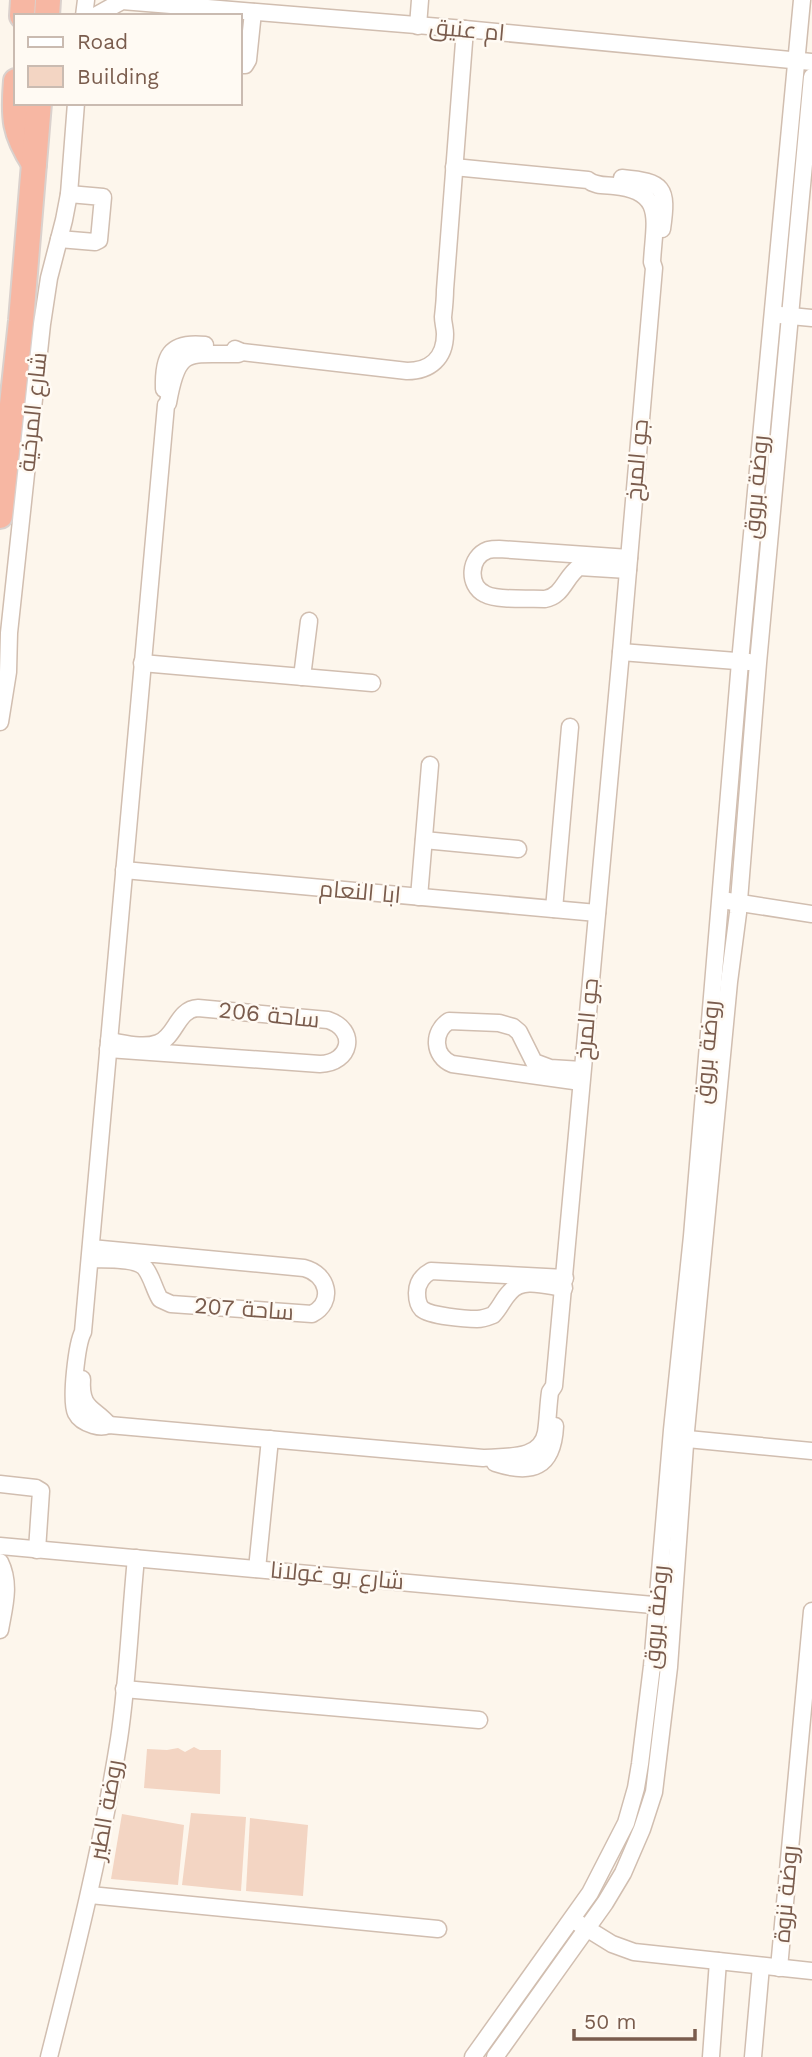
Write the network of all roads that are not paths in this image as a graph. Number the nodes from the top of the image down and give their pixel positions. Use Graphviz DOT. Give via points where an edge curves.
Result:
graph roads {
  1 [pos="420,0"];
  2 [pos="802,0"];
  3 [pos="121,1"];
  4 [pos="291,8"];
  5 [pos="253,12"];
  6 [pos="226,13"];
  7 [pos="98,14"];
  8 [pos="418,26"];
  9 [pos="465,29"];
  10 [pos="804,61"];
  11 [pos="242,65"];
  12 [pos="812,77"];
  13 [pos="14,105"];
  14 [pos="39,105"];
  15 [pos="76,105"];
  16 [pos="34,164"];
  17 [pos="454,167"];
  18 [pos="69,194"];
  19 [pos="60,239"];
  20 [pos="773,314"];
  21 [pos="790,316"];
  22 [pos="812,318"];
  23 [pos="0,516"];
  24 [pos="553,552"];
  25 [pos="629,564"];
  26 [pos="568,577"];
  27 [pos="309,621"];
  28 [pos="621,652"];
  29 [pos="740,662"];
  30 [pos="142,663"];
  31 [pos="758,663"];
  32 [pos="302,677"];
  33 [pos="372,683"];
  34 [pos="0,722"];
  35 [pos="570,727"];
  36 [pos="430,765"];
  37 [pos="424,840"];
  38 [pos="518,849"];
  39 [pos="124,870"];
  40 [pos="419,897"];
  41 [pos="719,906"];
  42 [pos="738,907"];
  43 [pos="554,909"];
  44 [pos="597,913"];
  45 [pos="805,913"];
  46 [pos="175,1026"];
  47 [pos="108,1045"];
  48 [pos="526,1048"];
  49 [pos="192,1056"];
  50 [pos="505,1072"];
  51 [pos="582,1076"];
  52 [pos="90,1253"];
  53 [pos="170,1255"];
  54 [pos="489,1273"];
  55 [pos="151,1281"];
  56 [pos="564,1283"];
  57 [pos="504,1300"];
  58 [pos="678,1438"];
  59 [pos="270,1440"];
  60 [pos="812,1451"];
  61 [pos="0,1484"];
  62 [pos="0,1546"];
  63 [pos="37,1550"];
  64 [pos="136,1558"];
  65 [pos="0,1562"];
  66 [pos="257,1569"];
  67 [pos="656,1606"];
  68 [pos="673,1607"];
  69 [pos="812,1611"];
  70 [pos="0,1630"];
  71 [pos="124,1689"];
  72 [pos="479,1720"];
  73 [pos="90,1895"];
  74 [pos="579,1924"];
  75 [pos="438,1929"];
  76 [pos="718,1961"];
  77 [pos="761,1966"];
  78 [pos="779,1968"];
  79 [pos="812,1970"];
  80 [pos="49,2057"];
  81 [pos="473,2057"];
  82 [pos="495,2057"];
  83 [pos="711,2057"];
  84 [pos="753,2057"];
  1 -- 8 [label="street"];
  2 -- 10 [label="street, روضة بروق"];
  3 -- 6 [label="street, ام عنيق"];
  3 -- 7 [label="street, ام عنيق"];
  4 -- 5 [label="street, ام عنيق"];
  4 -- 8 [label="street, ام عنيق"];
  5 -- 6 [label="street, ام عنيق"];
  5 -- 11 [label="street" via="248,60"];
  8 -- 9 [label="street, ام عنيق"];
  9 -- 10 [label="street, ام عنيق"];
  9 -- 17 [label="street"];
  10 -- 20 [label="street, روضة بروق"];
  12 -- 21 [label="street, روضة بروق"];
  13 -- 16 [label="highway" via="20,143"];
  14 -- 16 [label="highway, شارع المرخية"];
  15 -- 18 [label="street, شارع المرخية"];
  16 -- 23 [label="highway, شارع المرخية"];
  17 -- 25 [label="street, جو المرخ" via="588,180 630,187 648,197 654,214 654,268"];
  17 -- 30 [label="street, جو المرخ" via="444,341 438,360 426,369 242,352 195,354 185,358 175,373 166,405"];
  18 -- 19 [label="street, شارع المرخية"];
  18 -- 19 [label="street" via="103,197 99,240"];
  19 -- 34 [label="street, شارع المرخية" via="42,324"];
  20 -- 21 [label="street"];
  20 -- 29 [label="street, روضة بروق"];
  21 -- 22 [label="street"];
  21 -- 31 [label="street, روضة بروق"];
  24 -- 25 [label="street"];
  24 -- 26 [label="street"];
  24 -- 26 [label="street" via="488,550 473,566 472,577 485,594 545,599 559,593"];
  25 -- 26 [label="street" via="579,567"];
  25 -- 28 [label="street, جو المرخ"];
  27 -- 32 [label="street"];
  28 -- 29 [label="street"];
  28 -- 44 [label="street, جو المرخ"];
  29 -- 31 [label="street"];
  29 -- 41 [label="street, روضة بروق"];
  30 -- 32 [label="street"];
  30 -- 39 [label="street, جو المرخ"];
  31 -- 42 [label="street, روضة بروق"];
  32 -- 33 [label="street"];
  35 -- 43 [label="street"];
  36 -- 37 [label="street"];
  37 -- 38 [label="street"];
  37 -- 40 [label="street"];
  39 -- 40 [label="street, ابا النعام"];
  39 -- 47 [label="street, جو المرخ"];
  40 -- 43 [label="street, ابا النعام"];
  41 -- 42 [label="street"];
  41 -- 58 [label="street, روضة بروق"];
  42 -- 45 [label="street" via="783,915"];
  42 -- 58 [label="street, روضة بروق"];
  43 -- 44 [label="street, ابا النعام"];
  44 -- 51 [label="street, جو المرخ"];
  46 -- 47 [label="street, ساحة 206" via="155,1045"];
  46 -- 49 [label="street" via="180,1043"];
  46 -- 49 [label="street, ساحة 206" via="192,1008 328,1020 342,1028 348,1044 340,1058 328,1064"];
  47 -- 49 [label="street, ساحة 206"];
  47 -- 52 [label="street, جو المرخ"];
  48 -- 50 [label="street"];
  48 -- 50 [label="street" via="519,1031 506,1024 456,1020 439,1031 437,1051 445,1061"];
  48 -- 51 [label="street" via="541,1066"];
  50 -- 51 [label="street"];
  51 -- 56 [label="street, جو المرخ"];
  52 -- 53 [label="street, ساحة 207"];
  52 -- 55 [label="street, ساحة 207" via="137,1262"];
  52 -- 59 [label="street, جو المرخ" via="82,1383 91,1410 109,1425"];
  53 -- 55 [label="street" via="157,1266"];
  53 -- 55 [label="street, ساحة 207" via="313,1270 324,1282 324,1303 312,1314 171,1304 160,1299"];
  54 -- 56 [label="street"];
  54 -- 57 [label="street"];
  54 -- 57 [label="street" via="431,1271 418,1284 419,1304 430,1314 476,1319 493,1315"];
  56 -- 57 [label="street" via="524,1284"];
  56 -- 59 [label="street, جو المرخ" via="554,1386 539,1448 524,1455 483,1458"];
  58 -- 60 [label="street"];
  58 -- 67 [label="street, روضة بروق"];
  58 -- 68 [label="street, روضة بروق"];
  59 -- 66 [label="street"];
  61 -- 63 [label="street" via="41,1491"];
  62 -- 63 [label="street, شارع بو غولانا"];
  63 -- 64 [label="street, شارع بو غولانا"];
  64 -- 66 [label="street, شارع بو غولانا"];
  64 -- 71 [label="street, روضة الطير"];
  65 -- 70 [label="street" via="7,1588"];
  66 -- 67 [label="street, شارع بو غولانا"];
  67 -- 68 [label="street, شارع بو غولانا"];
  67 -- 74 [label="street, روضة بروق" via="636,1788 626,1823"];
  68 -- 74 [label="street, روضة بروق" via="654,1792 623,1872"];
  69 -- 78 [label="street, روضة نزوة"];
  71 -- 72 [label="street"];
  71 -- 73 [label="street, روضة الطير" via="116,1760"];
  73 -- 75 [label="street"];
  73 -- 80 [label="street, روضة الطير"];
  74 -- 76 [label="street, روضة نزوة" via="634,1952"];
  74 -- 81 [label="street, روضة بروق"];
  74 -- 82 [label="street, روضة بروق"];
  76 -- 77 [label="street, روضة نزوة"];
  76 -- 83 [label="street"];
  77 -- 78 [label="street, روضة نزوة"];
  77 -- 84 [label="street"];
  78 -- 79 [label="street, روضة نزوة"];
}
